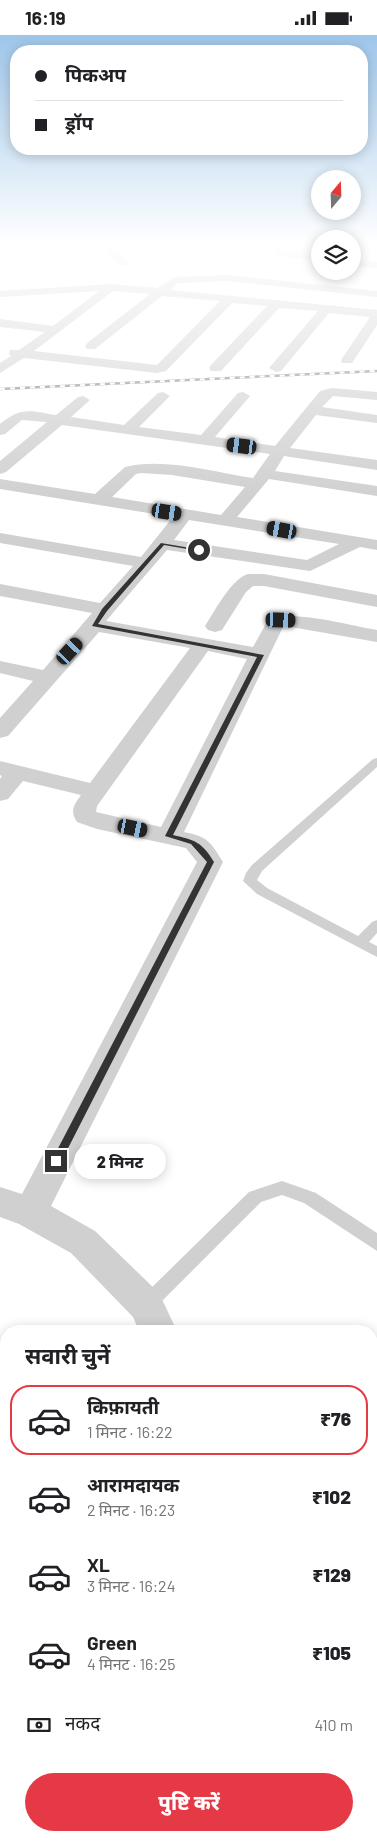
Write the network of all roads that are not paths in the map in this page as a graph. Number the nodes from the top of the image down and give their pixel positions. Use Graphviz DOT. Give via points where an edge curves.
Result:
graph roads {
  1 [pos="54,330"];
  2 [pos="111,330"];
  3 [pos="198,330"];
  4 [pos="251,330"];
  5 [pos="308,330"];
  6 [pos="367,330"];
  7 [pos="361,339"];
  8 [pos="377,339"];
  9 [pos="91,346"];
  10 [pos="0,351"];
  11 [pos="23,354"];
  12 [pos="347,360"];
  13 [pos="216,368"];
  14 [pos="276,368"];
  15 [pos="0,369"];
  16 [pos="163,396"];
  17 [pos="243,396"];
  18 [pos="377,396"];
  19 [pos="83,400"];
  20 [pos="311,410"];
  21 [pos="377,419"];
  22 [pos="60,420"];
  23 [pos="127,429"];
  24 [pos="0,431"];
  25 [pos="204,441"];
  26 [pos="280,450"];
  27 [pos="3,463"];
  28 [pos="377,465"];
  29 [pos="261,479"];
  30 [pos="0,484"];
  31 [pos="377,491"];
  32 [pos="99,500"];
  33 [pos="184,514"];
  34 [pos="226,521"];
  35 [pos="0,538"];
  36 [pos="357,542"];
  37 [pos="163,544"];
  38 [pos="377,545"];
  39 [pos="144,563"];
  40 [pos="0,590"];
  41 [pos="377,601"];
  42 [pos="99,617"];
  43 [pos="209,635"];
  44 [pos="377,636"];
  45 [pos="261,655"];
  46 [pos="0,667"];
  47 [pos="46,677"];
  48 [pos="0,731"];
  49 [pos="377,761"];
  50 [pos="9,771"];
  51 [pos="97,793"];
  52 [pos="0,794"];
  53 [pos="169,836"];
  54 [pos="377,925"];
  55 [pos="359,943"];
  56 [pos="377,952"];
  57 [pos="15,1207"];
  58 [pos="377,1243"];
  59 [pos="152,1318"];
  1 -- 11 [label="street"];
  2 -- 9 [label="street"];
  3 -- 11 [label="street" via="157,369"];
  4 -- 13 [label="street"];
  5 -- 14 [label="street"];
  6 -- 7 [label="street"];
  7 -- 8 [label="street"];
  7 -- 12 [label="street"];
  10 -- 11 [label="street"];
  11 -- 15 [label="street"];
  16 -- 23 [label="street"];
  17 -- 25 [label="street"];
  18 -- 20 [label="street" via="328,392"];
  19 -- 22 [label="street"];
  20 -- 21 [label="street"];
  20 -- 26 [label="street"];
  22 -- 23 [label="street"];
  22 -- 24 [label="street" via="19,416"];
  22 -- 27 [label="street"];
  23 -- 25 [label="street"];
  25 -- 26 [label="street"];
  26 -- 28 [label="street"];
  26 -- 29 [label="street"];
  29 -- 31 [label="street"];
  29 -- 32 [label="street" via="136,468"];
  29 -- 34 [label="street"];
  30 -- 32 [label="street"];
  32 -- 33 [label="street"];
  33 -- 34 [label="street"];
  33 -- 37 [label="street"];
  34 -- 36 [label="street"];
  35 -- 39 [label="street"];
  36 -- 37 [label="street" via="318,564 302,566"];
  36 -- 38 [label="street"];
  37 -- 39 [label="street"];
  39 -- 42 [label="street"];
  40 -- 42 [label="street"];
  41 -- 43 [label="street" via="264,580 248,580"];
  42 -- 43 [label="street"];
  42 -- 47 [label="street"];
  43 -- 45 [label="street"];
  43 -- 51 [label="street"];
  44 -- 45 [label="street" via="281,620 273,626"];
  45 -- 53 [label="street"];
  46 -- 47 [label="street"];
  47 -- 48 [label="street"];
  49 -- 55 [label="lane" via="257,868 250,881 262,891"];
  50 -- 51 [label="street"];
  50 -- 52 [label="street"];
  51 -- 53 [label="street" via="85,806 86,817"];
  53 -- 57 [label="street" via="194,842 210,862"];
  54 -- 55 [label="lane"];
  55 -- 56 [label="lane"];
  57 -- 59 [label="street" via="83,1242"];
  58 -- 59 [label="lane" via="310,1198 282,1188 255,1197"];
}
